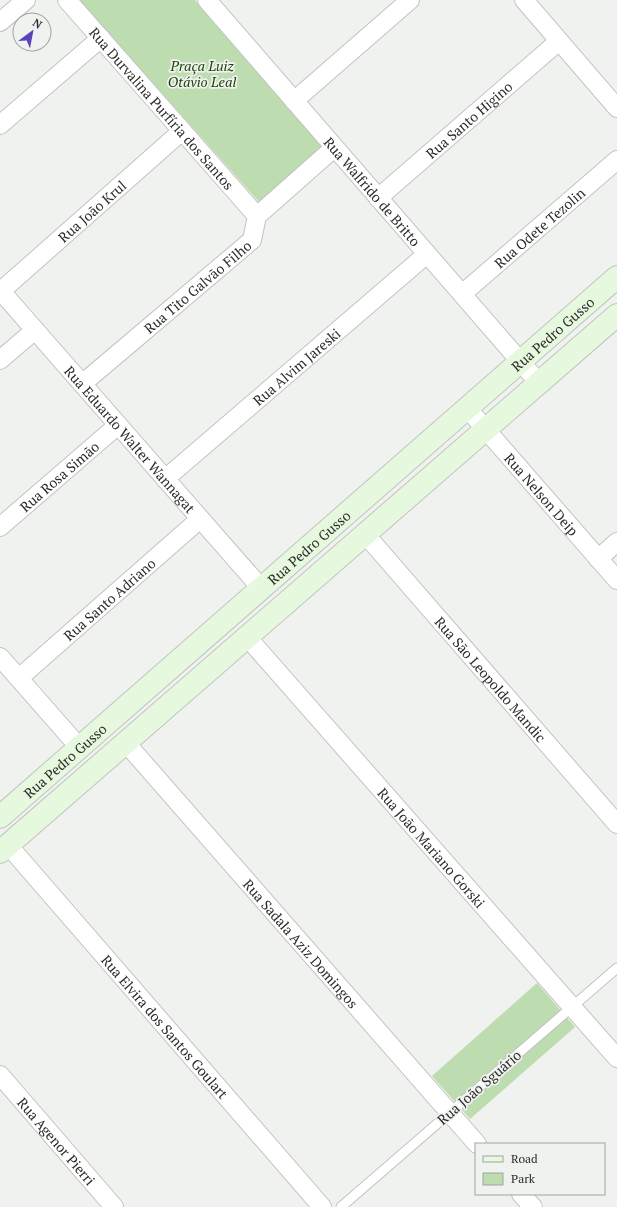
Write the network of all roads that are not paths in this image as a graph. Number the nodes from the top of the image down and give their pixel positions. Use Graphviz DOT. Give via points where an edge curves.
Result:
graph roads {
  1 [pos="26,0"];
  2 [pos="67,0"];
  3 [pos="410,0"];
  4 [pos="524,0"];
  5 [pos="213,2"];
  6 [pos="0,22"];
  7 [pos="101,38"];
  8 [pos="559,41"];
  9 [pos="614,97"];
  10 [pos="294,101"];
  11 [pos="0,125"];
  12 [pos="182,131"];
  13 [pos="334,148"];
  14 [pos="617,160"];
  15 [pos="378,198"];
  16 [pos="257,216"];
  17 [pos="427,254"];
  18 [pos="617,277"];
  19 [pos="0,290"];
  20 [pos="462,294"];
  21 [pos="617,315"];
  22 [pos="35,330"];
  23 [pos="0,360"];
  24 [pos="520,362"];
  25 [pos="538,383"];
  26 [pos="82,384"];
  27 [pos="467,408"];
  28 [pos="118,425"];
  29 [pos="486,429"];
  30 [pos="165,478"];
  31 [pos="200,519"];
  32 [pos="0,527"];
  33 [pos="365,534"];
  34 [pos="617,542"];
  35 [pos="598,559"];
  36 [pos="617,580"];
  37 [pos="261,588"];
  38 [pos="247,638"];
  39 [pos="0,657"];
  40 [pos="19,678"];
  41 [pos="126,743"];
  42 [pos="79,747"];
  43 [pos="0,817"];
  44 [pos="617,824"];
  45 [pos="4,849"];
  46 [pos="617,968"];
  47 [pos="572,1006"];
  48 [pos="617,1058"];
  49 [pos="1,1078"];
  50 [pos="450,1112"];
  51 [pos="476,1143"];
  52 [pos="522,1195"];
  53 [pos="106,1204"];
  54 [pos="322,1207"];
  55 [pos="341,1207"];
  56 [pos="533,1207"];
  1 -- 6 [label="street"];
  2 -- 7 [label="street, Rua Durvalina Purfíria dos Santos"];
  3 -- 10 [label="street"];
  4 -- 8 [label="street"];
  5 -- 10 [label="street, Rua Walfrido de Britto"];
  7 -- 11 [label="street"];
  7 -- 12 [label="street, Rua Durvalina Purfíria dos Santos"];
  8 -- 9 [label="street"];
  8 -- 15 [label="street, Rua Santo Higino"];
  10 -- 13 [label="street, Rua Walfrido de Britto"];
  12 -- 16 [label="street, Rua Durvalina Purfíria dos Santos"];
  12 -- 19 [label="street, Rua João Krul"];
  13 -- 15 [label="street, Rua Walfrido de Britto"];
  13 -- 16 [label="street"];
  14 -- 20 [label="street, Rua Odete Tezolin"];
  15 -- 17 [label="street, Rua Walfrido de Britto"];
  16 -- 26 [label="street, Rua Tito Galvão Filho" via="252,240"];
  17 -- 20 [label="street, Rua Walfrido de Britto"];
  17 -- 30 [label="street, Rua Alvim Jareski"];
  18 -- 24 [label="main road, Rua Pedro Gusso"];
  19 -- 22 [label="street, Rua Eduardo Walter Wannagat"];
  20 -- 24 [label="street, Rua Walfrido de Britto"];
  21 -- 25 [label="main road, Rua Pedro Gusso"];
  22 -- 23 [label="street"];
  22 -- 26 [label="street, Rua Eduardo Walter Wannagat"];
  24 -- 25 [label="street, Rua Walfrido de Britto"];
  24 -- 27 [label="main road, Rua Pedro Gusso"];
  25 -- 29 [label="main road, Rua Pedro Gusso"];
  26 -- 28 [label="street, Rua Eduardo Walter Wannagat"];
  27 -- 29 [label="street, Rua Nelson Deip"];
  27 -- 37 [label="main road, Rua Pedro Gusso"];
  28 -- 30 [label="street, Rua Eduardo Walter Wannagat"];
  28 -- 32 [label="street, Rua Rosa Simão"];
  29 -- 33 [label="main road, Rua Pedro Gusso"];
  29 -- 35 [label="street, Rua Nelson Deip"];
  30 -- 31 [label="street, Rua Eduardo Walter Wannagat"];
  31 -- 37 [label="street, Rua Eduardo Walter Wannagat"];
  31 -- 40 [label="street, Rua Santo Adriano"];
  33 -- 38 [label="main road, Rua Pedro Gusso"];
  33 -- 44 [label="street, Rua São Leopoldo Mandic"];
  34 -- 35 [label="street"];
  35 -- 36 [label="street, Rua Nelson Deip"];
  37 -- 42 [label="main road, Rua Pedro Gusso"];
  38 -- 41 [label="main road, Rua Pedro Gusso"];
  38 -- 47 [label="street, Rua João Mariano Gorski"];
  39 -- 40 [label="street"];
  40 -- 42 [label="street"];
  41 -- 45 [label="main road, Rua Pedro Gusso"];
  41 -- 50 [label="street, Rua Sadala Aziz Domingos"];
  42 -- 43 [label="main road, Rua Pedro Gusso"];
  45 -- 54 [label="street, Rua Elvira dos Santos Goulart"];
  46 -- 47 [label="lane, Rua João Sguário"];
  47 -- 48 [label="street, Rua João Mariano Gorski"];
  47 -- 50 [label="lane, Rua João Sguário"];
  49 -- 53 [label="street, Rua Agenor Pierri"];
  50 -- 51 [label="street, Rua Sadala Aziz Domingos"];
  50 -- 55 [label="lane, Rua João Sguário"];
  52 -- 56 [label="street"];
}
